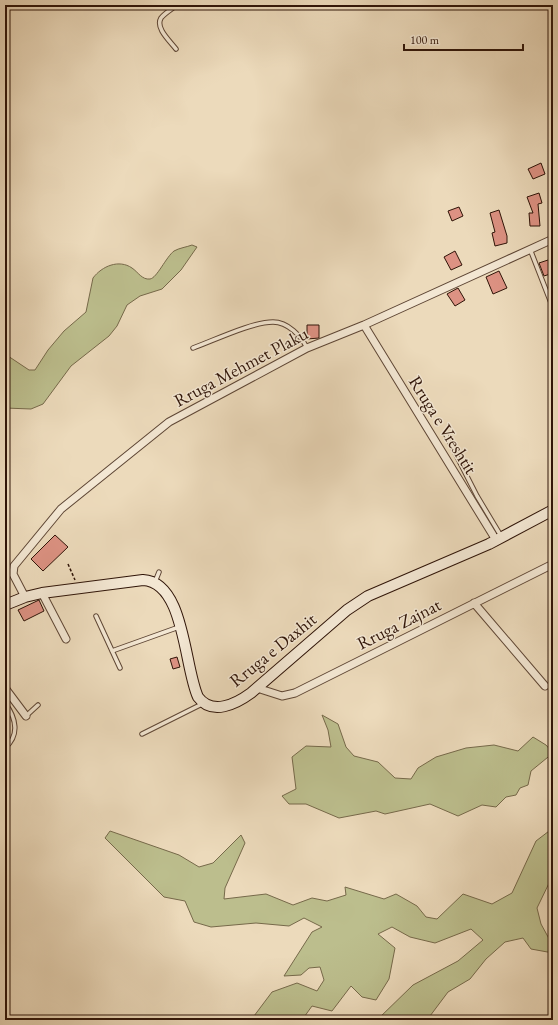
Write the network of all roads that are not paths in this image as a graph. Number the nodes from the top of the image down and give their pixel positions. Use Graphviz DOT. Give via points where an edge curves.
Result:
graph roads {
  1 [pos="177,5"];
  2 [pos="176,49"];
  3 [pos="553,239"];
  4 [pos="529,248"];
  5 [pos="553,308"];
  6 [pos="364,325"];
  7 [pos="193,348"];
  8 [pos="306,348"];
  9 [pos="446,435"];
  10 [pos="553,510"];
  11 [pos="499,539"];
  12 [pos="553,564"];
  13 [pos="42,593"];
  14 [pos="25,597"];
  15 [pos="474,603"];
  16 [pos="5,605"];
  17 [pos="96,616"];
  18 [pos="180,627"];
  19 [pos="66,639"];
  20 [pos="112,651"];
  21 [pos="120,668"];
  22 [pos="545,686"];
  23 [pos="5,688"];
  24 [pos="257,688"];
  25 [pos="5,703"];
  26 [pos="203,703"];
  27 [pos="38,705"];
  28 [pos="26,716"];
  29 [pos="142,734"];
  30 [pos="5,748"];
  1 -- 2 [label="lane" via="162,18 160,25 162,32"];
  3 -- 4 [label="street, Rruga Mehmet Plaku"];
  4 -- 5 [label="lane"];
  4 -- 6 [label="street, Rruga Mehmet Plaku"];
  6 -- 8 [label="street, Rruga Mehmet Plaku"];
  6 -- 11 [label="street, Rruga e Vreshtit"];
  7 -- 8 [label="lane" via="260,324 275,322 301,337"];
  8 -- 14 [label="street, Rruga Mehmet Plaku" via="159,428 61,509 14,566 13,574"];
  9 -- 11 [label="lane"];
  10 -- 11 [label="street, Rruga e Daxhit"];
  11 -- 24 [label="street, Rruga e Daxhit" via="363,599"];
  12 -- 15 [label="street, Rruga Zajnat"];
  13 -- 14 [label="street"];
  13 -- 18 [label="street" via="157,577 169,597"];
  13 -- 19 [label="street"];
  14 -- 16 [label="street"];
  15 -- 22 [label="street"];
  15 -- 24 [label="street, Rruga Zajnat" via="295,693 282,696"];
  17 -- 20 [label="lane"];
  18 -- 20 [label="lane"];
  18 -- 26 [label="street" via="196,694"];
  20 -- 21 [label="lane"];
  23 -- 28 [label="street"];
  24 -- 26 [label="street, Rruga e Daxhit" via="223,707 212,707"];
  25 -- 30 [label="lane" via="13,714 15,727 14,737"];
  26 -- 29 [label="lane"];
  27 -- 28 [label="lane"];
}
